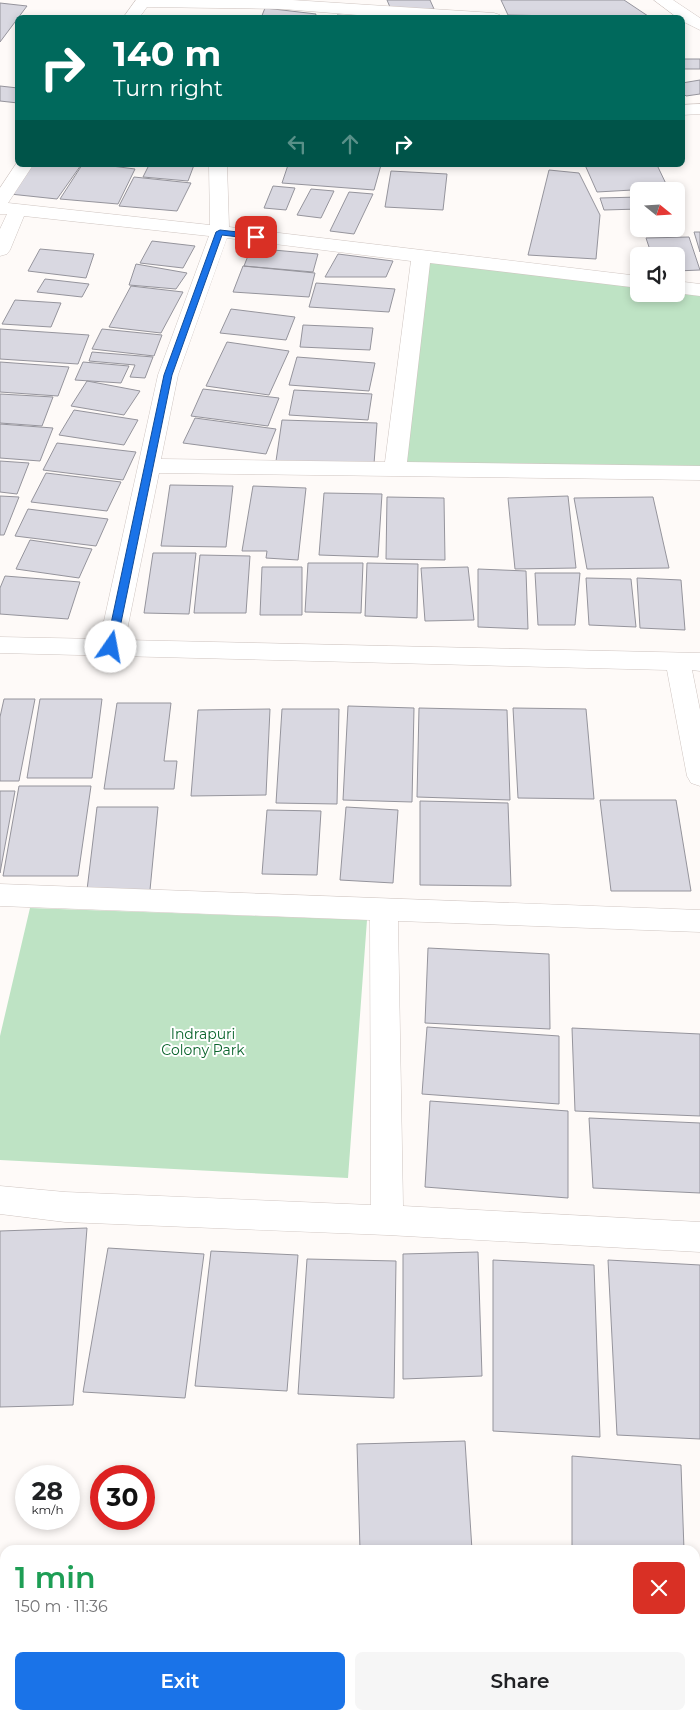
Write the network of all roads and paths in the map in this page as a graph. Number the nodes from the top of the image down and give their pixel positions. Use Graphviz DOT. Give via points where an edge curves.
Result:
graph roads {
  1 [pos="662,0"];
  2 [pos="281,2"];
  3 [pos="133,15"];
  4 [pos="436,15"];
  5 [pos="684,15"];
  6 [pos="685,16"];
  7 [pos="685,26"];
  8 [pos="700,26"];
  9 [pos="700,109"];
  10 [pos="685,110"];
  11 [pos="23,167"];
  12 [pos="218,167"];
  13 [pos="6,207"];
  14 [pos="220,232"];
  15 [pos="0,250"];
  16 [pos="421,256"];
  17 [pos="630,281"];
  18 [pos="685,288"];
  19 [pos="700,290"];
  20 [pos="148,466"];
  21 [pos="395,469"];
  22 [pos="700,473"];
  23 [pos="0,645"];
  24 [pos="111,647"];
  25 [pos="689,662"];
  26 [pos="700,776"];
  27 [pos="0,895"];
  28 [pos="384,908"];
  29 [pos="700,921"];
  30 [pos="0,1200"];
  31 [pos="387,1220"];
  32 [pos="700,1236"];
  1 -- 5 [label="street"];
  2 -- 3 [label="street" via="143,2"];
  2 -- 4 [label="street"];
  6 -- 8 [label="street"];
  7 -- 8 [label="street"];
  9 -- 10 [label="street"];
  11 -- 13 [label="street"];
  12 -- 14 [label="street"];
  13 -- 14 [label="street"];
  13 -- 15 [label="street"];
  14 -- 16 [label="street"];
  14 -- 20 [label="street" via="168,375"];
  16 -- 17 [label="street"];
  16 -- 21 [label="street"];
  18 -- 19 [label="street"];
  20 -- 21 [label="street"];
  20 -- 24 [label="street"];
  21 -- 22 [label="street"];
  23 -- 24 [label="street"];
  24 -- 25 [label="street"];
  25 -- 26 [label="street"];
  27 -- 28 [label="street"];
  28 -- 29 [label="street"];
  28 -- 31 [label="street"];
  30 -- 31 [label="street" via="65,1207"];
  31 -- 32 [label="street"];
}
